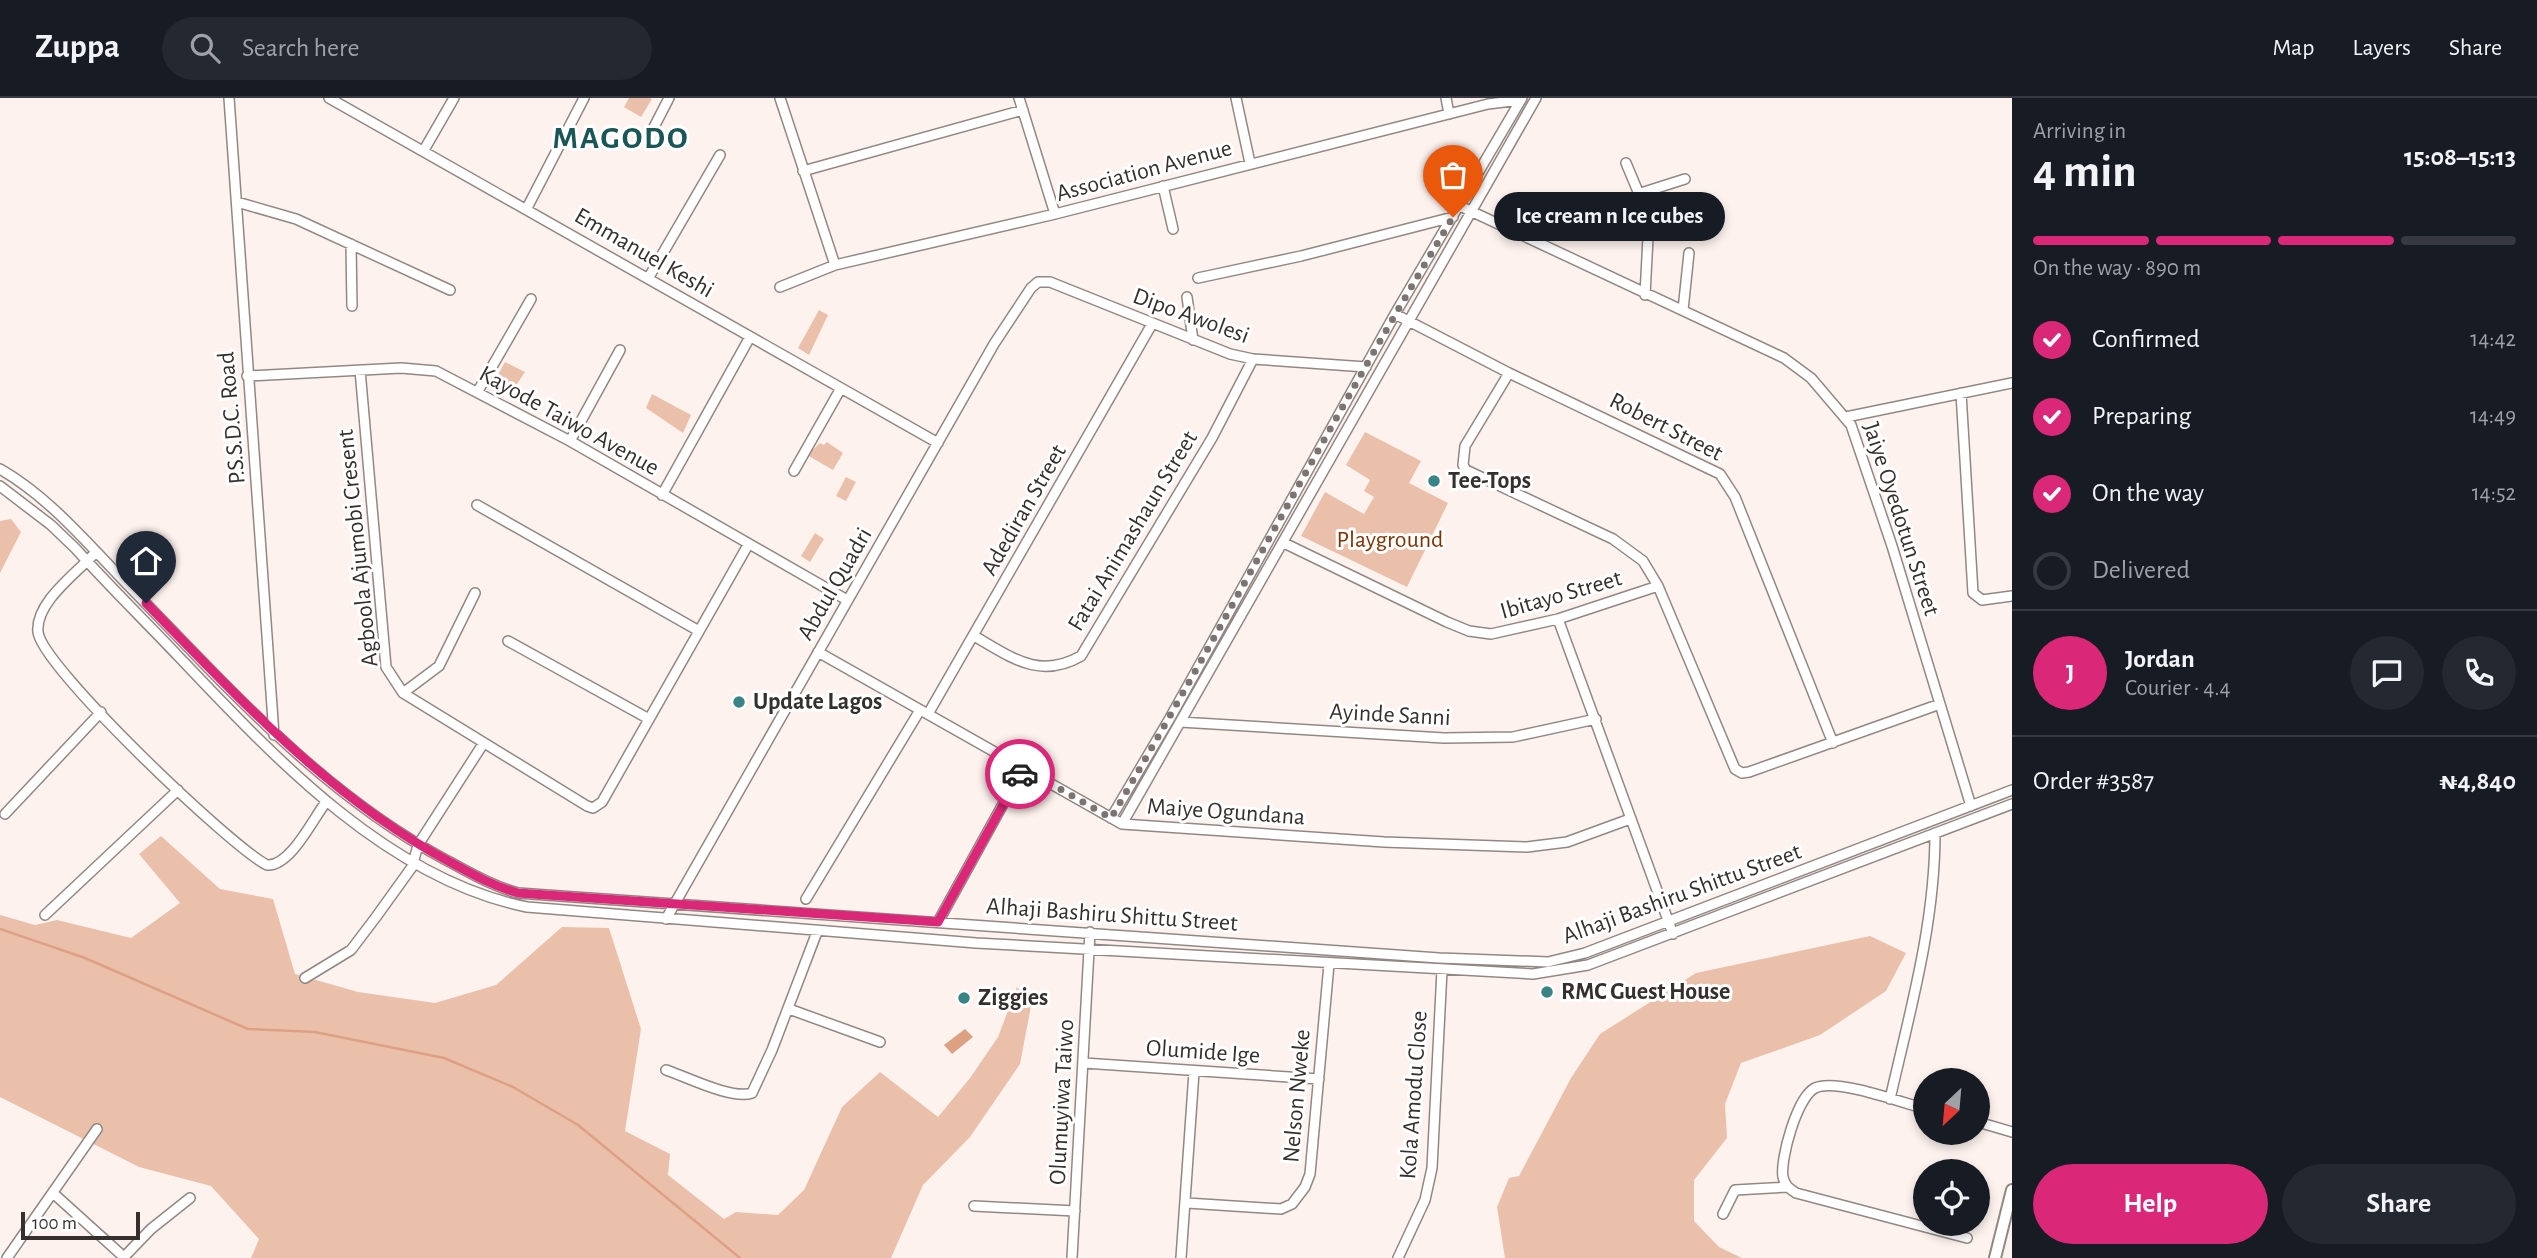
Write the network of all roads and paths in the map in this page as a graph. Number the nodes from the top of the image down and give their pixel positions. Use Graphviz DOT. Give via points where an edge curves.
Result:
graph roads {
  1 [pos="229,98"];
  2 [pos="329,98"];
  3 [pos="454,98"];
  4 [pos="584,98"];
  5 [pos="669,98"];
  6 [pos="780,98"];
  7 [pos="1019,98"];
  8 [pos="1236,98"];
  9 [pos="1446,98"];
  10 [pos="1536,98"];
  11 [pos="1521,99"];
  12 [pos="1488,101"];
  13 [pos="1023,110"];
  14 [pos="1449,114"];
  15 [pos="654,127"];
  16 [pos="424,150"];
  17 [pos="720,155"];
  18 [pos="1250,163"];
  19 [pos="1626,163"];
  20 [pos="803,171"];
  21 [pos="1685,179"];
  22 [pos="1164,186"];
  23 [pos="1641,193"];
  24 [pos="237,202"];
  25 [pos="1460,206"];
  26 [pos="527,208"];
  27 [pos="1469,213"];
  28 [pos="1055,214"];
  29 [pos="1453,217"];
  30 [pos="1173,229"];
  31 [pos="351,244"];
  32 [pos="1689,253"];
  33 [pos="835,265"];
  34 [pos="649,277"];
  35 [pos="1198,278"];
  36 [pos="1050,282"];
  37 [pos="780,287"];
  38 [pos="450,290"];
  39 [pos="1645,295"];
  40 [pos="1187,297"];
  41 [pos="531,299"];
  42 [pos="352,306"];
  43 [pos="1683,310"];
  44 [pos="1395,314"];
  45 [pos="1409,321"];
  46 [pos="1152,324"];
  47 [pos="750,337"];
  48 [pos="1193,340"];
  49 [pos="620,350"];
  50 [pos="1253,359"];
  51 [pos="1366,367"];
  52 [pos="360,370"];
  53 [pos="1509,373"];
  54 [pos="247,376"];
  55 [pos="2012,383"];
  56 [pos="841,388"];
  57 [pos="478,391"];
  58 [pos="1961,393"];
  59 [pos="1846,417"];
  60 [pos="570,441"];
  61 [pos="938,443"];
  62 [pos="0,469"];
  63 [pos="794,471"];
  64 [pos="0,486"];
  65 [pos="662,495"];
  66 [pos="477,505"];
  67 [pos="1284,543"];
  68 [pos="748,545"];
  69 [pos="96,552"];
  70 [pos="87,561"];
  71 [pos="1658,586"];
  72 [pos="475,593"];
  73 [pos="2012,596"];
  74 [pos="847,600"];
  75 [pos="1558,619"];
  76 [pos="699,631"];
  77 [pos="974,636"];
  78 [pos="508,641"];
  79 [pos="818,652"];
  80 [pos="403,693"];
  81 [pos="1940,704"];
  82 [pos="101,712"];
  83 [pos="924,712"];
  84 [pos="649,719"];
  85 [pos="1595,719"];
  86 [pos="1180,722"];
  87 [pos="274,735"];
  88 [pos="1833,743"];
  89 [pos="483,744"];
  90 [pos="266,748"];
  91 [pos="1023,768"];
  92 [pos="178,790"];
  93 [pos="2012,790"];
  94 [pos="326,802"];
  95 [pos="2012,804"];
  96 [pos="1971,806"];
  97 [pos="5,814"];
  98 [pos="1111,818"];
  99 [pos="1630,819"];
  100 [pos="1122,824"];
  101 [pos="1935,833"];
  102 [pos="418,845"];
  103 [pos="413,863"];
  104 [pos="806,899"];
  105 [pos="673,904"];
  106 [pos="45,915"];
  107 [pos="666,919"];
  108 [pos="1669,921"];
  109 [pos="938,922"];
  110 [pos="817,932"];
  111 [pos="1090,932"];
  112 [pos="1674,934"];
  113 [pos="1090,948"];
  114 [pos="1329,964"];
  115 [pos="1442,970"];
  116 [pos="305,978"];
  117 [pos="789,1009"];
  118 [pos="880,1042"];
  119 [pos="1084,1063"];
  120 [pos="666,1070"];
  121 [pos="1194,1072"];
  122 [pos="1319,1079"];
  123 [pos="1890,1100"];
  124 [pos="1913,1106"];
  125 [pos="1990,1126"];
  126 [pos="97,1129"];
  127 [pos="2012,1132"];
  128 [pos="1787,1187"];
  129 [pos="2012,1190"];
  130 [pos="53,1192"];
  131 [pos="190,1198"];
  132 [pos="1186,1203"];
  133 [pos="974,1206"];
  134 [pos="1075,1211"];
  135 [pos="1723,1214"];
  136 [pos="1967,1238"];
  137 [pos="124,1257"];
  138 [pos="7,1258"];
  139 [pos="1072,1258"];
  140 [pos="1181,1258"];
  141 [pos="1398,1258"];
  142 [pos="1995,1258"];
  1 -- 24 [label="street, P.S.S.D.C. Road"];
  2 -- 16 [label="street, Emmanuel Keshi"];
  3 -- 16 [label="street"];
  4 -- 26 [label="street"];
  5 -- 15 [label="street"];
  6 -- 20 [label="street"];
  7 -- 13 [label="street"];
  8 -- 18 [label="street"];
  9 -- 14 [label="street"];
  10 -- 27 [label="street"];
  11 -- 12 [label="street, Association Avenue"];
  11 -- 25 [label="street"];
  12 -- 14 [label="street, Association Avenue"];
  13 -- 20 [label="street"];
  13 -- 28 [label="street"];
  14 -- 18 [label="street, Association Avenue"];
  16 -- 26 [label="street, Emmanuel Keshi"];
  17 -- 34 [label="street"];
  18 -- 22 [label="street, Association Avenue"];
  19 -- 23 [label="street"];
  20 -- 33 [label="street"];
  21 -- 23 [label="street"];
  22 -- 28 [label="street, Association Avenue"];
  22 -- 30 [label="street"];
  23 -- 39 [label="street" via="1649,218"];
  24 -- 31 [label="street" via="296,219"];
  24 -- 54 [label="street, P.S.S.D.C. Road"];
  25 -- 27 [label="street, Jaiye Oyedotun Street"];
  25 -- 29 [label="street"];
  26 -- 34 [label="street, Emmanuel Keshi"];
  27 -- 39 [label="street, Jaiye Oyedotun Street"];
  27 -- 45 [label="street"];
  28 -- 33 [label="street, Association Avenue"];
  29 -- 35 [label="street"];
  29 -- 44 [label="street"];
  31 -- 38 [label="street"];
  31 -- 42 [label="street"];
  32 -- 43 [label="street"];
  33 -- 37 [label="street, Association Avenue"];
  34 -- 47 [label="street, Emmanuel Keshi"];
  36 -- 46 [label="street, Dipo Awolesi"];
  36 -- 61 [label="street, Abdul Quadri" via="1038,282 1031,288"];
  39 -- 43 [label="street, Jaiye Oyedotun Street"];
  40 -- 48 [label="street"];
  41 -- 57 [label="street"];
  43 -- 59 [label="street, Jaiye Oyedotun Street" via="1784,358 1811,377"];
  44 -- 45 [label="street, Robert Street"];
  44 -- 51 [label="street"];
  45 -- 53 [label="street, Robert Street"];
  45 -- 67 [label="street"];
  46 -- 48 [label="street, Dipo Awolesi"];
  46 -- 77 [label="street, Adediran Street"];
  47 -- 56 [label="street, Emmanuel Keshi"];
  47 -- 65 [label="street"];
  48 -- 50 [label="street, Dipo Awolesi"];
  49 -- 60 [label="street"];
  50 -- 51 [label="street, Dipo Awolesi"];
  50 -- 77 [label="street, Fatai Animashaun Street" via="1212,438 1081,656 1049,668 1028,664"];
  51 -- 98 [label="street"];
  52 -- 54 [label="street, Kayode Taiwo Avenue"];
  52 -- 57 [label="street, Kayode Taiwo Avenue" via="436,371"];
  52 -- 80 [label="street, Agboola Ajumobi Cresent" via="386,667"];
  53 -- 71 [label="street" via="1465,446 1466,470 1613,539 1643,561"];
  53 -- 88 [label="street, Robert Street" via="1720,474 1735,497"];
  54 -- 87 [label="street, P.S.S.D.C. Road"];
  55 -- 58 [label="street"];
  56 -- 61 [label="street, Emmanuel Keshi"];
  56 -- 63 [label="street"];
  57 -- 60 [label="street, Kayode Taiwo Avenue"];
  58 -- 59 [label="street"];
  58 -- 73 [label="street" via="1973,593 1982,600"];
  59 -- 81 [label="street, Jaiye Oyedotun Street" via="1892,545"];
  60 -- 65 [label="street, Kayode Taiwo Avenue"];
  61 -- 74 [label="street, Abdul Quadri"];
  62 -- 69 [label="street, Alhaji Bashiru Shittu Street" via="53,508"];
  64 -- 70 [label="street, Alhaji Bashiru Shittu Street" via="51,525"];
  65 -- 68 [label="street, Kayode Taiwo Avenue"];
  66 -- 76 [label="street"];
  67 -- 75 [label="street, Ibitayo Street" via="1469,631 1491,634"];
  67 -- 86 [label="street"];
  68 -- 74 [label="street, Kayode Taiwo Avenue"];
  68 -- 76 [label="street, Agboola Ajumobi Cresent"];
  69 -- 70 [label="street"];
  69 -- 87 [label="street, Alhaji Bashiru Shittu Street"];
  70 -- 82 [label="street" via="44,608 38,631 55,661"];
  70 -- 90 [label="street, Alhaji Bashiru Shittu Street"];
  71 -- 75 [label="street, Ibitayo Street"];
  71 -- 88 [label="street" via="1735,769 1749,772"];
  72 -- 80 [label="street" via="443,659"];
  74 -- 79 [label="street, Abdul Quadri"];
  75 -- 85 [label="street"];
  76 -- 84 [label="street, Agboola Ajumobi Cresent"];
  77 -- 83 [label="street, Adediran Street"];
  78 -- 84 [label="street"];
  79 -- 83 [label="street, Maiye Ogundana"];
  79 -- 105 [label="street, Abdul Quadri"];
  80 -- 89 [label="street, Agboola Ajumobi Cresent"];
  81 -- 88 [label="street"];
  81 -- 96 [label="street, Jaiye Oyedotun Street"];
  82 -- 92 [label="street"];
  82 -- 97 [label="street"];
  83 -- 91 [label="street, Maiye Ogundana"];
  83 -- 104 [label="street, Adediran Street"];
  84 -- 89 [label="street, Agboola Ajumobi Cresent" via="602,802 593,808"];
  85 -- 86 [label="street, Ayinde Sanni" via="1513,737"];
  85 -- 99 [label="street"];
  86 -- 100 [label="street"];
  87 -- 90 [label="street"];
  87 -- 102 [label="street, Alhaji Bashiru Shittu Street" via="333,786"];
  89 -- 102 [label="street"];
  90 -- 94 [label="street, Alhaji Bashiru Shittu Street"];
  91 -- 98 [label="street, Maiye Ogundana"];
  91 -- 109 [label="street"];
  92 -- 94 [label="street" via="267,865 281,863 289,855"];
  92 -- 106 [label="street"];
  93 -- 96 [label="street, Alhaji Bashiru Shittu Street"];
  94 -- 103 [label="street, Alhaji Bashiru Shittu Street"];
  95 -- 101 [label="street, Alhaji Bashiru Shittu Street"];
  96 -- 108 [label="street, Alhaji Bashiru Shittu Street"];
  98 -- 100 [label="street, Maiye Ogundana"];
  99 -- 100 [label="street, Maiye Ogundana" via="1567,842 1527,847"];
  99 -- 108 [label="street"];
  101 -- 112 [label="street, Alhaji Bashiru Shittu Street"];
  101 -- 123 [label="street" via="1935,883 1923,958"];
  102 -- 103 [label="street"];
  102 -- 105 [label="street, Alhaji Bashiru Shittu Street" via="518,893"];
  103 -- 107 [label="street, Alhaji Bashiru Shittu Street" via="499,901"];
  103 -- 116 [label="street" via="351,950"];
  105 -- 107 [label="street, Abdul Quadri"];
  105 -- 109 [label="street, Alhaji Bashiru Shittu Street"];
  107 -- 110 [label="street, Alhaji Bashiru Shittu Street"];
  108 -- 111 [label="street, Alhaji Bashiru Shittu Street" via="1548,962"];
  108 -- 112 [label="street"];
  109 -- 111 [label="street, Alhaji Bashiru Shittu Street"];
  110 -- 113 [label="street, Alhaji Bashiru Shittu Street"];
  110 -- 117 [label="street"];
  111 -- 113 [label="street, Olumuyiwa Taiwo"];
  112 -- 115 [label="street, Alhaji Bashiru Shittu Street" via="1554,973"];
  113 -- 114 [label="street, Alhaji Bashiru Shittu Street"];
  113 -- 119 [label="street, Olumuyiwa Taiwo"];
  114 -- 115 [label="street, Alhaji Bashiru Shittu Street"];
  114 -- 122 [label="street, Nelson Nweke"];
  115 -- 141 [label="street, Kola Amodu Close" via="1432,1168 1425,1200"];
  117 -- 118 [label="street"];
  117 -- 120 [label="street" via="752,1093 730,1092"];
  119 -- 121 [label="street, Olumide Ige"];
  119 -- 134 [label="street, Olumuyiwa Taiwo"];
  121 -- 122 [label="street, Olumide Ige"];
  121 -- 132 [label="street"];
  122 -- 132 [label="street, Nelson Nweke" via="1310,1174 1292,1204 1269,1210"];
  123 -- 124 [label="street"];
  123 -- 128 [label="street" via="1839,1087 1815,1088 1794,1115 1782,1175"];
  125 -- 127 [label="street"];
  126 -- 130 [label="street"];
  128 -- 135 [label="street" via="1735,1190"];
  128 -- 136 [label="street"];
  129 -- 142 [label="street"];
  130 -- 137 [label="street"];
  130 -- 138 [label="street"];
  131 -- 137 [label="street"];
  132 -- 140 [label="street"];
  133 -- 134 [label="street"];
  134 -- 139 [label="street, Olumuyiwa Taiwo"];
}
